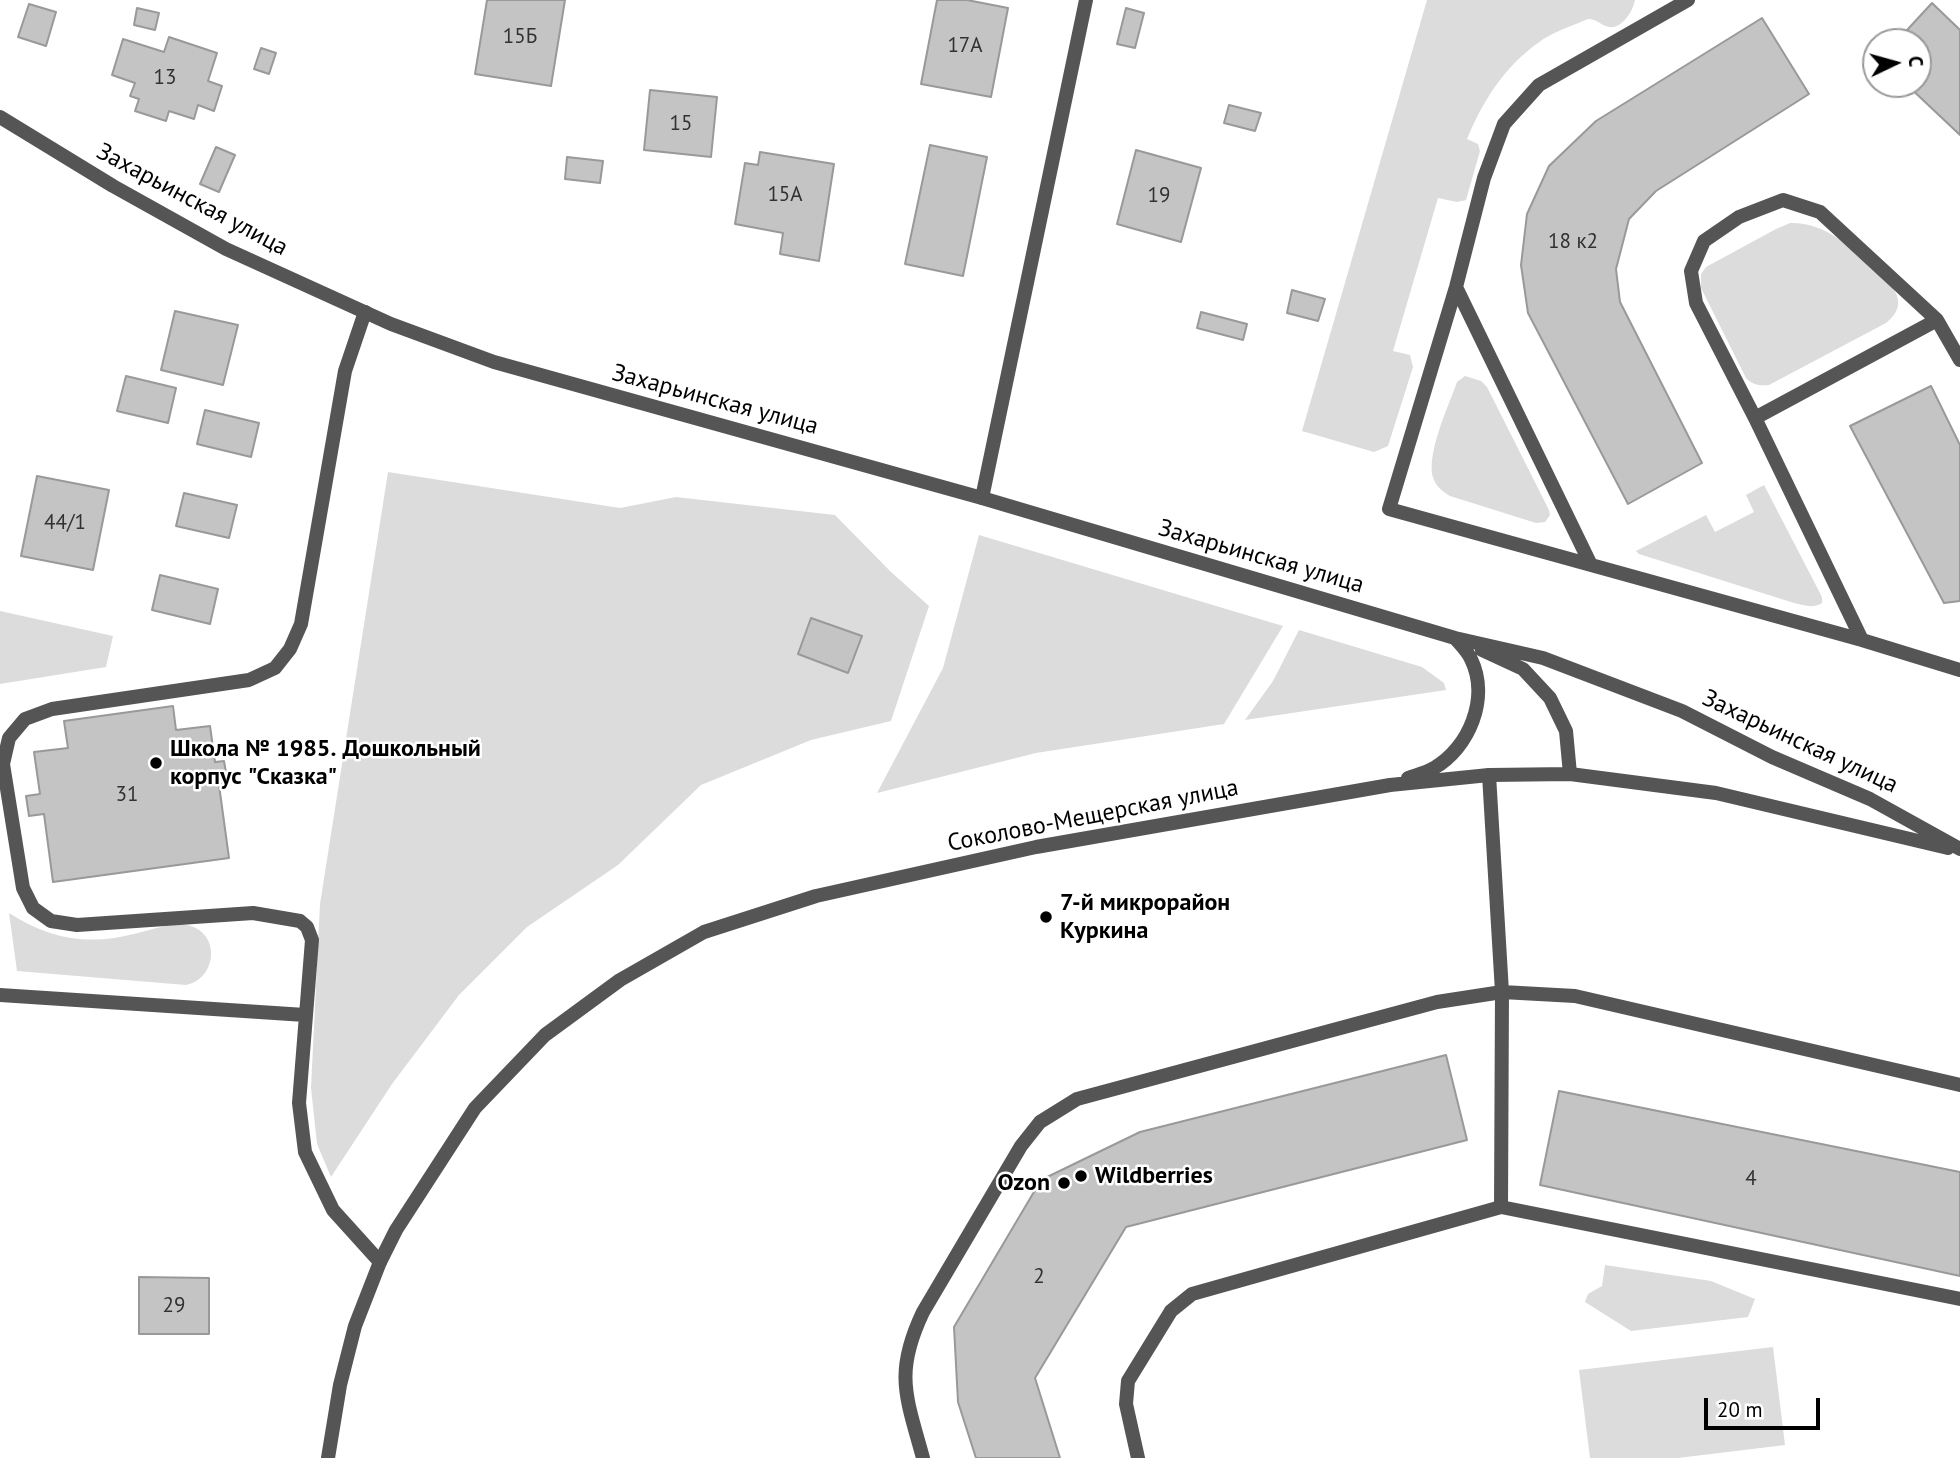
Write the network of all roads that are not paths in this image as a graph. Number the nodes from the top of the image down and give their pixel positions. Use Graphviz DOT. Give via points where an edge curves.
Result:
graph roads {
  1 [pos="1086,0"];
  2 [pos="1688,0"];
  3 [pos="0,117"];
  4 [pos="1455,287"];
  5 [pos="365,312"];
  6 [pos="1937,320"];
  7 [pos="1960,360"];
  8 [pos="1755,418"];
  9 [pos="982,498"];
  10 [pos="1591,565"];
  11 [pos="1455,638"];
  12 [pos="1861,640"];
  13 [pos="1960,670"];
  14 [pos="1570,774"];
  15 [pos="1489,775"];
  16 [pos="1390,785"];
  17 [pos="1960,850"];
  18 [pos="1503,992"];
  19 [pos="0,995"];
  20 [pos="305,1015"];
  21 [pos="1960,1085"];
  22 [pos="1502,1207"];
  23 [pos="380,1262"];
  24 [pos="1960,1299"];
  25 [pos="328,1458"];
  26 [pos="923,1458"];
  27 [pos="1138,1458"];
  1 -- 9 [label="street"];
  2 -- 4 [label="street" via="1539,85 1504,124 1484,178"];
  3 -- 5 [label="street, Захарьинская улица" via="226,249"];
  4 -- 10 [label="street"];
  4 -- 10 [label="street" via="1389,509"];
  5 -- 9 [label="street, Захарьинская улица" via="494,362"];
  5 -- 20 [label="street" via="345,372 301,624 275,668 249,680 52,709 24,719 9,738 3,764 23,888 33,908 51,921 76,925 253,914 300,921 313,940"];
  6 -- 7 [label="street"];
  6 -- 8 [label="street"];
  6 -- 8 [label="street" via="1820,212 1783,200 1739,217 1704,241 1691,271 1696,303"];
  8 -- 12 [label="street"];
  9 -- 11 [label="street, Захарьинская улица"];
  10 -- 12 [label="street"];
  11 -- 14 [label="street, Захарьинская улица" via="1523,669 1550,698 1566,731"];
  11 -- 16 [label="street" via="1472,660 1479,689 1472,726 1453,753 1434,768"];
  11 -- 17 [label="street, Захарьинская улица" via="1543,658 1682,711 1772,757 1870,799"];
  12 -- 13 [label="street"];
  14 -- 15 [label="street, Соколово-Мещерская улица"];
  14 -- 17 [label="street, Соколово-Мещерская улица" via="1716,793"];
  15 -- 16 [label="street, Соколово-Мещерская улица"];
  15 -- 18 [label="street"];
  16 -- 23 [label="street, Соколово-Мещерская улица" via="1036,847 816,896 704,932 620,981 545,1035 475,1108"];
  18 -- 21 [label="street" via="1575,996"];
  18 -- 22 [label="street"];
  18 -- 26 [label="street" via="1437,1002 1077,1099 1040,1122 1021,1146 910,1339 905,1383"];
  19 -- 20 [label="street"];
  20 -- 23 [label="street" via="299,1103 305,1152 334,1210"];
  22 -- 24 [label="street"];
  22 -- 27 [label="street" via="1192,1294 1171,1311 1128,1381 1126,1404"];
  23 -- 25 [label="street, Соколово-Мещерская улица" via="355,1326"];
}
